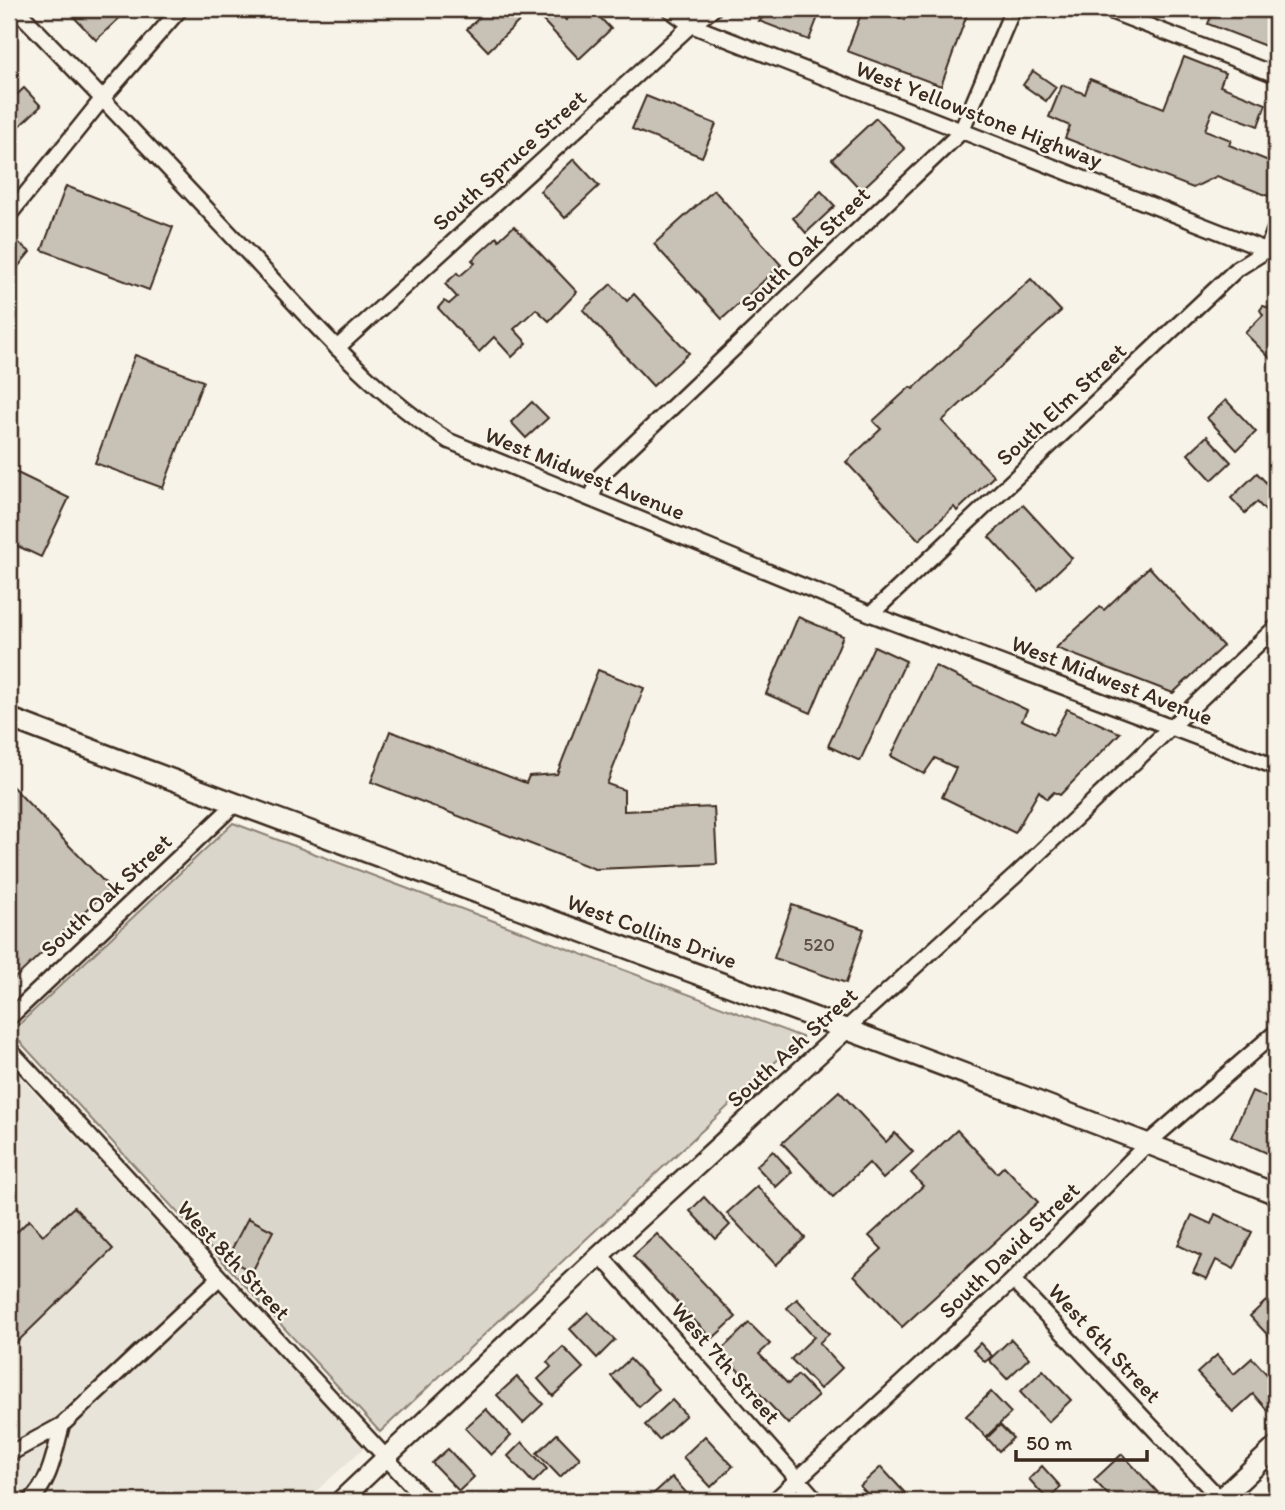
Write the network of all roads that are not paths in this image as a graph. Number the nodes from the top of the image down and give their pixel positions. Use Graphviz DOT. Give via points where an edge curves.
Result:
graph roads {
  1 [pos="16,9"];
  2 [pos="180,9"];
  3 [pos="669,9"];
  4 [pos="713,9"];
  5 [pos="1013,9"];
  6 [pos="1105,9"];
  7 [pos="691,25"];
  8 [pos="1276,75"];
  9 [pos="103,98"];
  10 [pos="961,132"];
  11 [pos="9,215"];
  12 [pos="1276,226"];
  13 [pos="1272,252"];
  14 [pos="337,348"];
  15 [pos="591,498"];
  16 [pos="871,614"];
  17 [pos="1276,627"];
  18 [pos="9,718"];
  19 [pos="1172,726"];
  20 [pos="1276,767"];
  21 [pos="235,804"];
  22 [pos="9,1018"];
  23 [pos="847,1028"];
  24 [pos="1276,1032"];
  25 [pos="9,1049"];
  26 [pos="1148,1143"];
  27 [pos="1276,1194"];
  28 [pos="600,1255"];
  29 [pos="219,1278"];
  30 [pos="1013,1280"];
  31 [pos="62,1425"];
  32 [pos="1276,1447"];
  33 [pos="9,1454"];
  34 [pos="386,1458"];
  35 [pos="798,1480"];
  36 [pos="30,1501"];
  37 [pos="340,1501"];
  38 [pos="426,1501"];
  39 [pos="774,1501"];
  40 [pos="817,1501"];
  41 [pos="1220,1501"];
  1 -- 9 [label="street, West Midwest Avenue"];
  2 -- 9 [label="street"];
  3 -- 7 [label="street, West Yellowstone Highway"];
  4 -- 7 [label="street, South Spruce Street"];
  5 -- 10 [label="street, South Oak Street"];
  6 -- 8 [label="street"];
  7 -- 10 [label="street, West Yellowstone Highway"];
  7 -- 14 [label="street, South Spruce Street"];
  9 -- 11 [label="street"];
  9 -- 14 [label="street, West Midwest Avenue"];
  10 -- 13 [label="street, West Yellowstone Highway"];
  10 -- 15 [label="street, South Oak Street" via="601,475"];
  12 -- 13 [label="street"];
  13 -- 16 [label="street, South Elm Street" via="1237,269"];
  14 -- 15 [label="street, West Midwest Avenue" via="409,414 449,441"];
  15 -- 16 [label="street, West Midwest Avenue"];
  16 -- 19 [label="street, West Midwest Avenue"];
  17 -- 19 [label="street, South Ash Street"];
  18 -- 21 [label="main road, West Collins Drive"];
  19 -- 20 [label="street, West Midwest Avenue"];
  19 -- 23 [label="street, South Ash Street"];
  21 -- 22 [label="street, South Oak Street"];
  21 -- 23 [label="main road, West Collins Drive"];
  23 -- 26 [label="main road, West Collins Drive"];
  23 -- 28 [label="street, South Ash Street"];
  24 -- 26 [label="street, South David Street"];
  25 -- 29 [label="street, West 8th Street"];
  26 -- 27 [label="main road, West Collins Drive"];
  26 -- 30 [label="street, South David Street"];
  28 -- 34 [label="street, South Ash Street"];
  28 -- 35 [label="street, West 7th Street"];
  29 -- 31 [label="street"];
  29 -- 34 [label="street, West 8th Street"];
  30 -- 35 [label="street, South David Street"];
  30 -- 41 [label="street, West 6th Street"];
  31 -- 33 [label="street"];
  31 -- 36 [label="street" via="47,1479"];
  32 -- 41 [label="main road"];
  34 -- 37 [label="street, South Ash Street"];
  34 -- 38 [label="street, West 8th Street"];
  35 -- 39 [label="street, South David Street"];
  35 -- 40 [label="street, West 7th Street"];
}
